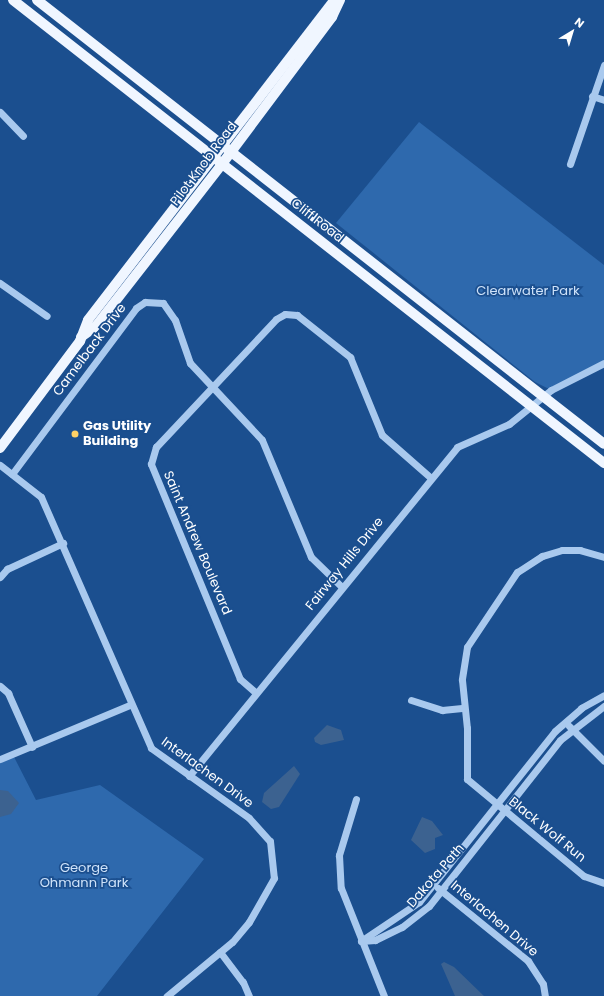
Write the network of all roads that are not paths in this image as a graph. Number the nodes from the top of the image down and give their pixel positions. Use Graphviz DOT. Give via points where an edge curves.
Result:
graph roads {
  1 [pos="13,0"];
  2 [pos="37,0"];
  3 [pos="334,0"];
  4 [pos="340,0"];
  5 [pos="604,65"];
  6 [pos="592,96"];
  7 [pos="604,100"];
  8 [pos="0,112"];
  9 [pos="23,136"];
  10 [pos="220,144"];
  11 [pos="230,151"];
  12 [pos="212,156"];
  13 [pos="222,164"];
  14 [pos="570,164"];
  15 [pos="0,283"];
  16 [pos="47,316"];
  17 [pos="81,337"];
  18 [pos="604,363"];
  19 [pos="210,388"];
  20 [pos="544,397"];
  21 [pos="531,406"];
  22 [pos="604,444"];
  23 [pos="0,448"];
  24 [pos="604,463"];
  25 [pos="0,465"];
  26 [pos="12,474"];
  27 [pos="430,478"];
  28 [pos="63,543"];
  29 [pos="604,557"];
  30 [pos="0,577"];
  31 [pos="342,587"];
  32 [pos="0,686"];
  33 [pos="255,692"];
  34 [pos="604,695"];
  35 [pos="411,700"];
  36 [pos="130,706"];
  37 [pos="604,706"];
  38 [pos="462,708"];
  39 [pos="565,722"];
  40 [pos="571,729"];
  41 [pos="32,747"];
  42 [pos="0,760"];
  43 [pos="604,761"];
  44 [pos="189,776"];
  45 [pos="356,799"];
  46 [pos="497,805"];
  47 [pos="504,811"];
  48 [pos="604,883"];
  49 [pos="434,884"];
  50 [pos="441,891"];
  51 [pos="361,941"];
  52 [pos="220,952"];
  53 [pos="167,996"];
  54 [pos="248,996"];
  55 [pos="384,996"];
  56 [pos="545,996"];
  1 -- 12 [label="main road, Cliff Road"];
  2 -- 10 [label="main road, Cliff Road"];
  3 -- 10 [label="main road, Pilot Knob Road"];
  4 -- 11 [label="main road, Pilot Knob Road" via="332,17"];
  5 -- 6 [label="street"];
  6 -- 7 [label="street"];
  6 -- 14 [label="street"];
  8 -- 9 [label="street"];
  10 -- 11 [label="main road, Cliff Road"];
  10 -- 12 [label="main road, Pilot Knob Road"];
  11 -- 13 [label="main road, Pilot Knob Road"];
  11 -- 20 [label="main road, Cliff Road"];
  12 -- 13 [label="main road, Cliff Road"];
  12 -- 17 [label="main road, Pilot Knob Road" via="88,320"];
  13 -- 17 [label="main road, Pilot Knob Road" via="96,326"];
  13 -- 21 [label="main road, Cliff Road"];
  15 -- 16 [label="street"];
  17 -- 23 [label="main road, Pilot Knob Road"];
  18 -- 20 [label="street, Fairway Hills Drive"];
  19 -- 26 [label="street, Camelback Drive" via="190,364 169,307 145,302 136,308"];
  19 -- 27 [label="street, Saint Andrew Boulevard" via="276,319 286,314 297,315 350,357 382,436"];
  19 -- 31 [label="street, Camelback Drive" via="262,440 311,557"];
  19 -- 33 [label="street, Saint Andrew Boulevard" via="156,447 151,464 240,679"];
  20 -- 21 [label="street, Fairway Hills Drive"];
  20 -- 22 [label="main road, Cliff Road"];
  21 -- 24 [label="main road, Cliff Road"];
  21 -- 27 [label="street, Fairway Hills Drive" via="509,424 457,447"];
  25 -- 26 [label="street, Interlachen Drive"];
  26 -- 28 [label="street, Interlachen Drive" via="41,497"];
  27 -- 31 [label="street, Fairway Hills Drive"];
  28 -- 30 [label="street" via="7,568"];
  28 -- 36 [label="street, Interlachen Drive"];
  29 -- 38 [label="street, Black Wolf Run" via="580,550 562,550 542,556 517,572 467,647"];
  31 -- 33 [label="street, Fairway Hills Drive"];
  32 -- 41 [label="street" via="8,693"];
  33 -- 44 [label="street, Fairway Hills Drive"];
  34 -- 39 [label="street, Dakota Path"];
  35 -- 38 [label="street" via="442,710"];
  36 -- 41 [label="street"];
  36 -- 44 [label="street, Interlachen Drive" via="151,748"];
  37 -- 40 [label="street, Dakota Path"];
  38 -- 46 [label="street, Black Wolf Run" via="467,728 467,779"];
  39 -- 40 [label="street"];
  39 -- 46 [label="street, Dakota Path"];
  40 -- 43 [label="street"];
  40 -- 47 [label="street, Dakota Path"];
  41 -- 42 [label="street"];
  44 -- 52 [label="street, Interlachen Drive" via="261,829 274,858 274,878 262,900 249,922"];
  45 -- 51 [label="street" via="343,832 339,861 345,905"];
  46 -- 47 [label="street, Black Wolf Run"];
  46 -- 49 [label="street, Dakota Path"];
  47 -- 48 [label="street, Black Wolf Run" via="584,876"];
  47 -- 50 [label="street, Dakota Path"];
  49 -- 50 [label="street, Interlachen Drive"];
  49 -- 51 [label="street, Dakota Path" via="402,915"];
  50 -- 51 [label="street, Dakota Path" via="402,927 375,940"];
  50 -- 56 [label="street, Interlachen Drive" via="528,961 543,984"];
  51 -- 55 [label="street"];
  52 -- 53 [label="street, Interlachen Drive"];
  52 -- 54 [label="street" via="243,982"];
}
